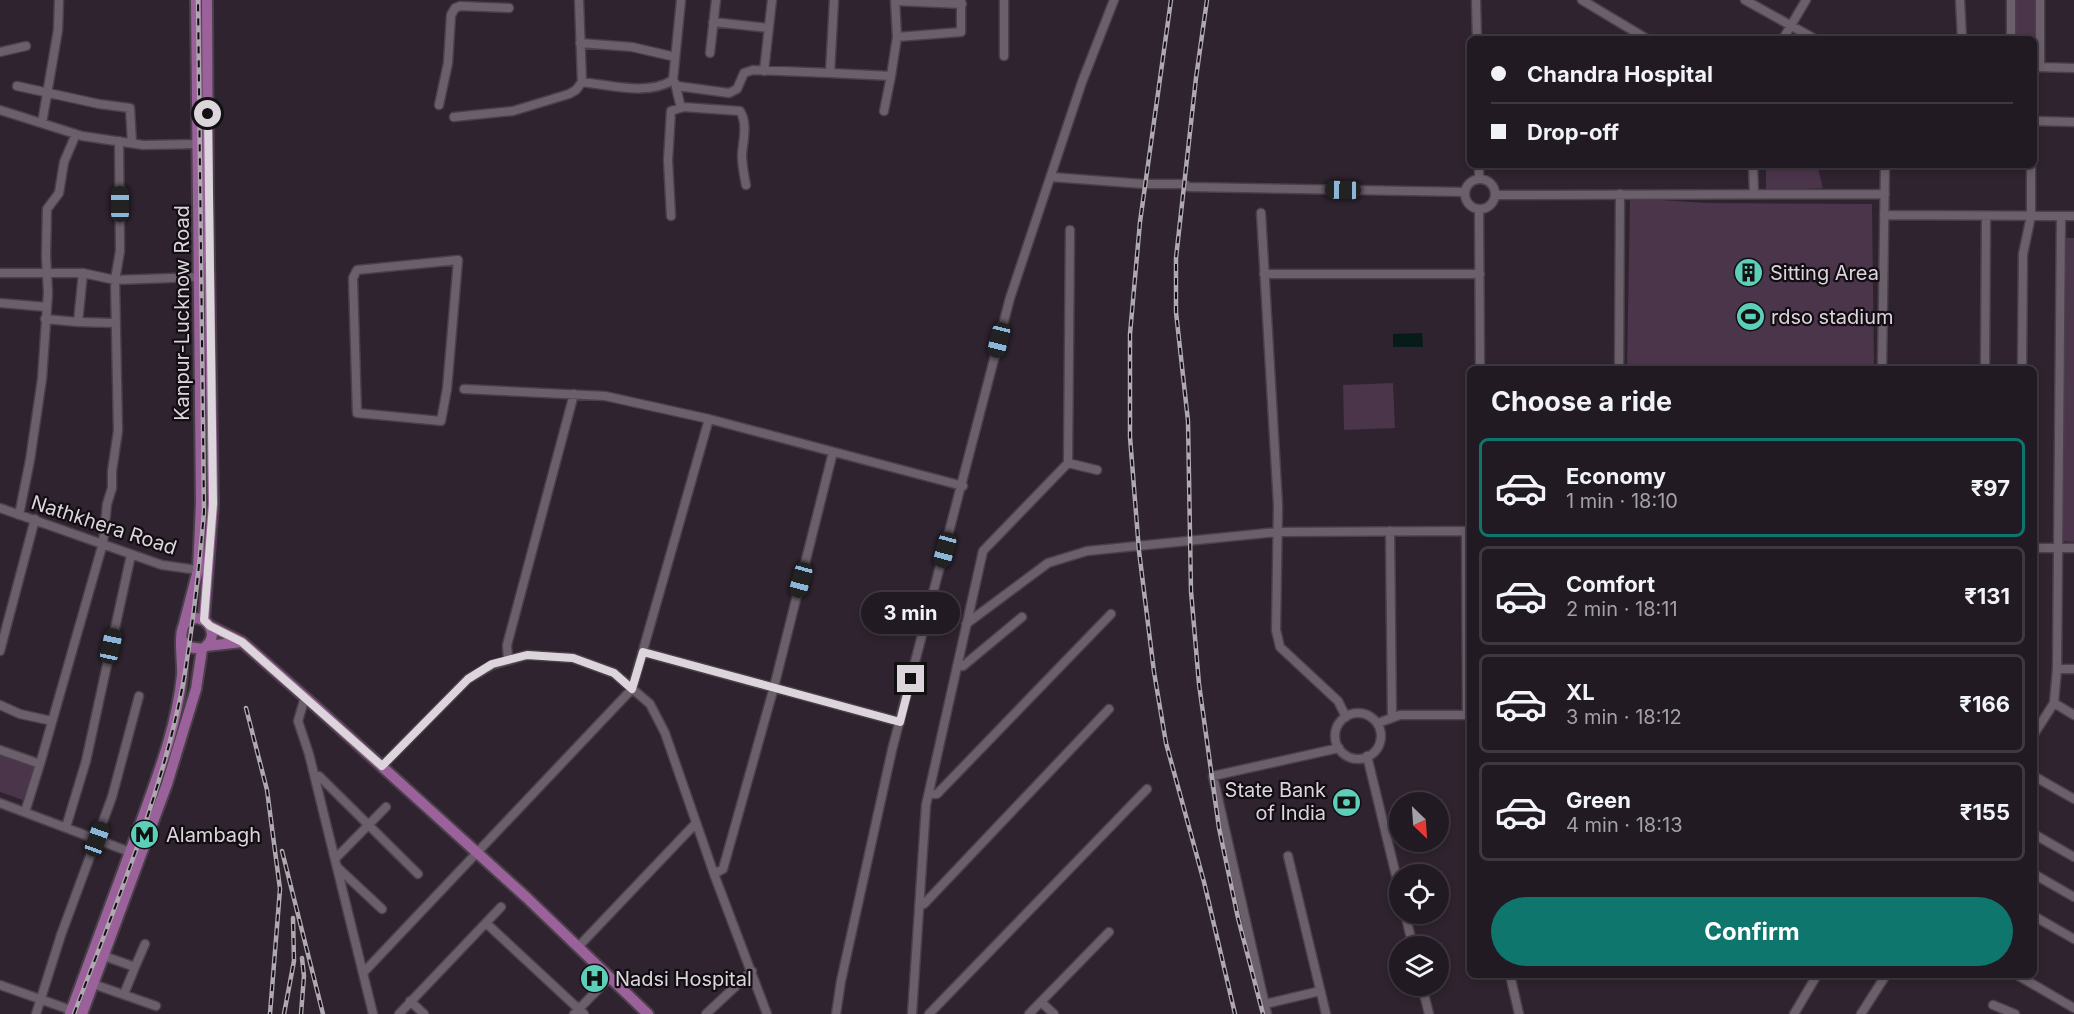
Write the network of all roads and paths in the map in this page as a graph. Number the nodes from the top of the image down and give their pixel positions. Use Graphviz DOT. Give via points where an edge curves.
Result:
graph roads {
  1 [pos="59,0"];
  2 [pos="196,0"];
  3 [pos="207,0"];
  4 [pos="579,0"];
  5 [pos="681,0"];
  6 [pos="716,0"];
  7 [pos="772,0"];
  8 [pos="834,0"];
  9 [pos="896,0"];
  10 [pos="1004,0"];
  11 [pos="1114,0"];
  12 [pos="1476,0"];
  13 [pos="1582,0"];
  14 [pos="1745,0"];
  15 [pos="1806,0"];
  16 [pos="1960,0"];
  17 [pos="2011,0"];
  18 [pos="2040,0"];
  19 [pos="962,2"];
  20 [pos="493,4"];
  21 [pos="509,8"];
  22 [pos="713,22"];
  23 [pos="1790,27"];
  24 [pos="769,28"];
  25 [pos="1477,36"];
  26 [pos="1642,36"];
  27 [pos="1785,36"];
  28 [pos="1809,36"];
  29 [pos="1962,36"];
  30 [pos="2011,36"];
  31 [pos="897,37"];
  32 [pos="580,43"];
  33 [pos="26,46"];
  34 [pos="0,52"];
  35 [pos="710,54"];
  36 [pos="671,56"];
  37 [pos="1004,56"];
  38 [pos="2037,67"];
  39 [pos="2074,68"];
  40 [pos="764,71"];
  41 [pos="830,73"];
  42 [pos="891,76"];
  43 [pos="582,82"];
  44 [pos="675,83"];
  45 [pos="17,86"];
  46 [pos="47,92"];
  47 [pos="439,105"];
  48 [pos="681,108"];
  49 [pos="0,110"];
  50 [pos="884,111"];
  51 [pos="454,117"];
  52 [pos="2037,121"];
  53 [pos="2074,122"];
  54 [pos="42,123"];
  55 [pos="76,134"];
  56 [pos="118,141"];
  57 [pos="132,143"];
  58 [pos="198,144"];
  59 [pos="1479,168"];
  60 [pos="1753,168"];
  61 [pos="1885,168"];
  62 [pos="2031,168"];
  63 [pos="1051,177"];
  64 [pos="1479,178"];
  65 [pos="746,185"];
  66 [pos="1465,192"];
  67 [pos="1620,194"];
  68 [pos="1754,194"];
  69 [pos="1885,194"];
  70 [pos="1495,195"];
  71 [pos="1479,209"];
  72 [pos="1261,213"];
  73 [pos="1884,215"];
  74 [pos="671,216"];
  75 [pos="1986,216"];
  76 [pos="2031,216"];
  77 [pos="2061,216"];
  78 [pos="2074,216"];
  79 [pos="1070,230"];
  80 [pos="47,272"];
  81 [pos="0,273"];
  82 [pos="83,273"];
  83 [pos="1264,274"];
  84 [pos="1480,274"];
  85 [pos="199,277"];
  86 [pos="353,278"];
  87 [pos="115,280"];
  88 [pos="0,303"];
  89 [pos="47,307"];
  90 [pos="45,320"];
  91 [pos="78,322"];
  92 [pos="115,323"];
  93 [pos="1480,366"];
  94 [pos="1619,366"];
  95 [pos="1882,366"];
  96 [pos="1985,366"];
  97 [pos="2022,366"];
  98 [pos="206,373"];
  99 [pos="464,389"];
  100 [pos="574,394"];
  101 [pos="709,419"];
  102 [pos="834,452"];
  103 [pos="1068,463"];
  104 [pos="1097,470"];
  105 [pos="963,486"];
  106 [pos="0,508"];
  107 [pos="19,515"];
  108 [pos="35,519"];
  109 [pos="1390,531"];
  110 [pos="1467,531"];
  111 [pos="1277,532"];
  112 [pos="102,543"];
  113 [pos="2037,548"];
  114 [pos="2058,548"];
  115 [pos="2074,548"];
  116 [pos="131,555"];
  117 [pos="198,570"];
  118 [pos="1111,614"];
  119 [pos="1022,617"];
  120 [pos="207,623"];
  121 [pos="184,624"];
  122 [pos="966,624"];
  123 [pos="182,640"];
  124 [pos="242,642"];
  125 [pos="204,647"];
  126 [pos="0,651"];
  127 [pos="643,652"];
  128 [pos="508,660"];
  129 [pos="957,666"];
  130 [pos="2057,669"];
  131 [pos="2074,669"];
  132 [pos="774,687"];
  133 [pos="632,689"];
  134 [pos="139,696"];
  135 [pos="305,697"];
  136 [pos="2054,703"];
  137 [pos="0,705"];
  138 [pos="1109,709"];
  139 [pos="1467,715"];
  140 [pos="2074,715"];
  141 [pos="1346,717"];
  142 [pos="1392,718"];
  143 [pos="52,721"];
  144 [pos="900,722"];
  145 [pos="1378,723"];
  146 [pos="2037,729"];
  147 [pos="1339,748"];
  148 [pos="0,750"];
  149 [pos="1367,756"];
  150 [pos="40,764"];
  151 [pos="382,766"];
  152 [pos="315,776"];
  153 [pos="2037,778"];
  154 [pos="1147,789"];
  155 [pos="929,794"];
  156 [pos="2074,799"];
  157 [pos="0,803"];
  158 [pos="386,807"];
  159 [pos="25,812"];
  160 [pos="696,823"];
  161 [pos="368,825"];
  162 [pos="66,827"];
  163 [pos="2037,836"];
  164 [pos="97,839"];
  165 [pos="130,852"];
  166 [pos="478,853"];
  167 [pos="1288,856"];
  168 [pos="2074,857"];
  169 [pos="336,863"];
  170 [pos="1393,864"];
  171 [pos="418,873"];
  172 [pos="714,874"];
  173 [pos="2037,876"];
  174 [pos="2074,897"];
  175 [pos="919,906"];
  176 [pos="501,907"];
  177 [pos="382,909"];
  178 [pos="2037,918"];
  179 [pos="486,923"];
  180 [pos="1109,932"];
  181 [pos="2074,939"];
  182 [pos="145,944"];
  183 [pos="578,947"];
  184 [pos="104,956"];
  185 [pos="135,967"];
  186 [pos="752,970"];
  187 [pos="363,973"];
  188 [pos="610,977"];
  189 [pos="1511,978"];
  190 [pos="1815,978"];
  191 [pos="1884,978"];
  192 [pos="2023,978"];
  193 [pos="93,984"];
  194 [pos="0,985"];
  195 [pos="1320,991"];
  196 [pos="124,994"];
  197 [pos="1425,996"];
  198 [pos="40,999"];
  199 [pos="410,1001"];
  200 [pos="1041,1002"];
  201 [pos="1265,1004"];
  202 [pos="1993,1005"];
  203 [pos="156,1006"];
  204 [pos="2074,1008"];
  205 [pos="579,1012"];
  206 [pos="75,1013"];
  207 [pos="36,1014"];
  208 [pos="373,1014"];
  209 [pos="399,1014"];
  210 [pos="424,1014"];
  211 [pos="648,1014"];
  212 [pos="706,1014"];
  213 [pos="767,1014"];
  214 [pos="836,1014"];
  215 [pos="912,1014"];
  216 [pos="928,1014"];
  217 [pos="1029,1014"];
  218 [pos="1054,1014"];
  219 [pos="1267,1014"];
  220 [pos="1326,1014"];
  221 [pos="1430,1014"];
  222 [pos="1519,1014"];
  223 [pos="1794,1014"];
  224 [pos="1861,1014"];
  225 [pos="2014,1014"];
  1 -- 46 [label="street"];
  2 -- 58 [label="main road, Kanpur-Lucknow Road"];
  3 -- 98 [label="main road, Kanpur-Lucknow Road"];
  4 -- 32 [label="street"];
  5 -- 44 [label="street"];
  6 -- 22 [label="street"];
  7 -- 24 [label="street"];
  8 -- 41 [label="street"];
  9 -- 19 [label="street"];
  9 -- 31 [label="street"];
  10 -- 37 [label="street"];
  11 -- 63 [label="street"];
  12 -- 25 [label="street"];
  13 -- 26 [label="street"];
  14 -- 23 [label="street"];
  15 -- 23 [label="street"];
  16 -- 29 [label="street"];
  17 -- 30 [label="street"];
  18 -- 38 [label="street"];
  19 -- 31 [label="street" via="961,32"];
  20 -- 21 [label="street"];
  20 -- 47 [label="street" via="460,6 451,15 448,63"];
  22 -- 24 [label="street"];
  22 -- 35 [label="street"];
  23 -- 27 [label="street"];
  23 -- 28 [label="street"];
  24 -- 40 [label="street"];
  31 -- 42 [label="street"];
  32 -- 36 [label="street" via="632,47"];
  32 -- 43 [label="street"];
  33 -- 34 [label="street"];
  38 -- 39 [label="street"];
  40 -- 41 [label="street"];
  40 -- 44 [label="street" via="744,73 737,89 729,93"];
  41 -- 42 [label="street"];
  42 -- 50 [label="street"];
  43 -- 44 [label="street" via="643,88"];
  43 -- 51 [label="street" via="569,94 513,111"];
  44 -- 48 [label="street"];
  45 -- 46 [label="street"];
  46 -- 54 [label="street"];
  46 -- 57 [label="street" via="130,108"];
  48 -- 65 [label="street" via="740,111 745,119 742,157"];
  48 -- 74 [label="street" via="671,111 669,121"];
  49 -- 54 [label="street"];
  52 -- 53 [label="street"];
  54 -- 55 [label="street"];
  55 -- 56 [label="street"];
  55 -- 80 [label="street" via="64,162 59,193 47,209"];
  56 -- 57 [label="street"];
  56 -- 87 [label="street" via="120,251"];
  57 -- 58 [label="street"];
  58 -- 85 [label="main road, Kanpur-Lucknow Road"];
  59 -- 64 [label="street"];
  60 -- 68 [label="street"];
  61 -- 69 [label="street"];
  62 -- 76 [label="street"];
  63 -- 66 [label="street" via="1189,187"];
  63 -- 105 [label="street" via="1010,298"];
  64 -- 66 [label="street"];
  64 -- 70 [label="street" via="1494,186"];
  66 -- 71 [label="street" via="1469,204"];
  67 -- 68 [label="street"];
  67 -- 70 [label="street"];
  67 -- 94 [label="street"];
  68 -- 69 [label="street"];
  69 -- 73 [label="street"];
  70 -- 71 [label="street" via="1491,206"];
  71 -- 84 [label="street"];
  72 -- 83 [label="street"];
  73 -- 75 [label="street"];
  73 -- 95 [label="street"];
  75 -- 76 [label="street"];
  75 -- 96 [label="street"];
  76 -- 77 [label="street"];
  76 -- 97 [label="street" via="2023,254"];
  77 -- 78 [label="street"];
  77 -- 114 [label="street"];
  79 -- 103 [label="street"];
  80 -- 81 [label="street"];
  80 -- 82 [label="street"];
  80 -- 89 [label="street"];
  82 -- 87 [label="street"];
  82 -- 91 [label="street"];
  83 -- 84 [label="street"];
  83 -- 111 [label="street"];
  84 -- 93 [label="street"];
  85 -- 87 [label="street"];
  85 -- 98 [label="main road, Kanpur-Lucknow Road"];
  86 -- 86 [label="street" via="357,413 441,421 458,261 357,270"];
  87 -- 92 [label="street"];
  88 -- 89 [label="street"];
  89 -- 90 [label="street"];
  90 -- 91 [label="street"];
  90 -- 107 [label="street" via="42,379"];
  91 -- 92 [label="street"];
  92 -- 112 [label="street" via="118,431"];
  98 -- 117 [label="main road, Kanpur-Lucknow Road"];
  98 -- 120 [label="main road, Kanpur-Lucknow Road" via="213,504"];
  99 -- 100 [label="street"];
  100 -- 101 [label="street" via="605,396"];
  100 -- 128 [label="street" via="507,645"];
  101 -- 102 [label="street"];
  101 -- 127 [label="street"];
  102 -- 105 [label="street"];
  102 -- 132 [label="street"];
  103 -- 104 [label="street"];
  103 -- 122 [label="street" via="983,551"];
  105 -- 144 [label="street"];
  106 -- 107 [label="street, Nathkhera Road"];
  107 -- 108 [label="street, Nathkhera Road"];
  108 -- 112 [label="street, Nathkhera Road"];
  108 -- 126 [label="street"];
  109 -- 110 [label="street"];
  109 -- 111 [label="street"];
  109 -- 142 [label="street"];
  111 -- 122 [label="street" via="1087,551 1048,563"];
  111 -- 141 [label="street" via="1276,630 1280,647 1338,701"];
  112 -- 116 [label="street, Nathkhera Road"];
  112 -- 143 [label="street"];
  113 -- 114 [label="street"];
  114 -- 115 [label="street"];
  114 -- 130 [label="street"];
  116 -- 117 [label="street, Nathkhera Road"];
  116 -- 162 [label="street" via="86,761"];
  117 -- 121 [label="main road, Kanpur-Lucknow Road"];
  118 -- 155 [label="street" via="937,794"];
  119 -- 129 [label="street" via="963,666"];
  120 -- 121 [label="main road" via="191,619"];
  120 -- 124 [label="main road"];
  120 -- 125 [label="main road" via="212,637"];
  121 -- 123 [label="main road"];
  122 -- 129 [label="street"];
  123 -- 125 [label="main road" via="188,647"];
  123 -- 165 [label="main road" via="180,698"];
  124 -- 125 [label="main road"];
  124 -- 135 [label="main road"];
  125 -- 184 [label="main road" via="196,689 167,784"];
  127 -- 132 [label="street"];
  127 -- 133 [label="street"];
  128 -- 133 [label="street" via="527,655 573,658 614,673"];
  128 -- 151 [label="street" via="492,664 468,679"];
  129 -- 155 [label="street"];
  130 -- 131 [label="street"];
  130 -- 136 [label="street"];
  132 -- 144 [label="street"];
  132 -- 172 [label="street" via="723,869"];
  133 -- 160 [label="street" via="650,704 665,734"];
  133 -- 166 [label="street"];
  134 -- 164 [label="street"];
  135 -- 151 [label="main road"];
  135 -- 152 [label="street" via="298,721"];
  136 -- 140 [label="street"];
  136 -- 146 [label="street"];
  137 -- 143 [label="street"];
  138 -- 175 [label="street"];
  139 -- 142 [label="street"];
  141 -- 145 [label="street" via="1363,714"];
  141 -- 147 [label="street" via="1336,731"];
  142 -- 145 [label="street"];
  143 -- 150 [label="street"];
  144 -- 214 [label="street"];
  145 -- 149 [label="street" via="1381,741"];
  147 -- 149 [label="street" via="1353,758"];
  147 -- 201 [label="street" via="1213,776"];
  148 -- 150 [label="street"];
  149 -- 170 [label="street"];
  150 -- 159 [label="street"];
  151 -- 166 [label="main road"];
  152 -- 161 [label="street"];
  152 -- 169 [label="street"];
  153 -- 156 [label="street"];
  154 -- 216 [label="street"];
  155 -- 175 [label="street"];
  157 -- 159 [label="street"];
  158 -- 161 [label="street"];
  159 -- 162 [label="street"];
  160 -- 172 [label="street"];
  160 -- 183 [label="street"];
  161 -- 169 [label="street"];
  161 -- 171 [label="street"];
  162 -- 164 [label="street"];
  163 -- 168 [label="street"];
  164 -- 165 [label="street"];
  164 -- 198 [label="street"];
  165 -- 206 [label="main road"];
  166 -- 183 [label="main road"];
  166 -- 187 [label="street"];
  167 -- 195 [label="street"];
  169 -- 177 [label="street"];
  169 -- 187 [label="street"];
  172 -- 186 [label="street"];
  173 -- 174 [label="street"];
  175 -- 215 [label="street"];
  176 -- 179 [label="street"];
  178 -- 181 [label="street"];
  179 -- 199 [label="street"];
  179 -- 205 [label="street"];
  180 -- 200 [label="street"];
  182 -- 185 [label="street"];
  183 -- 188 [label="main road"];
  184 -- 185 [label="street"];
  184 -- 193 [label="main road"];
  185 -- 196 [label="street"];
  186 -- 212 [label="street"];
  186 -- 213 [label="street"];
  187 -- 208 [label="street"];
  188 -- 205 [label="street"];
  188 -- 211 [label="main road"];
  189 -- 222 [label="street"];
  190 -- 223 [label="street"];
  191 -- 224 [label="street"];
  192 -- 204 [label="street"];
  193 -- 196 [label="street"];
  193 -- 206 [label="main road"];
  194 -- 198 [label="street"];
  195 -- 201 [label="street"];
  195 -- 220 [label="street"];
  196 -- 203 [label="street"];
  197 -- 221 [label="street"];
  198 -- 206 [label="street"];
  198 -- 207 [label="street"];
  199 -- 209 [label="street"];
  199 -- 210 [label="street"];
  200 -- 217 [label="street"];
  200 -- 218 [label="street"];
  201 -- 219 [label="street"];
  202 -- 225 [label="street"];
}
